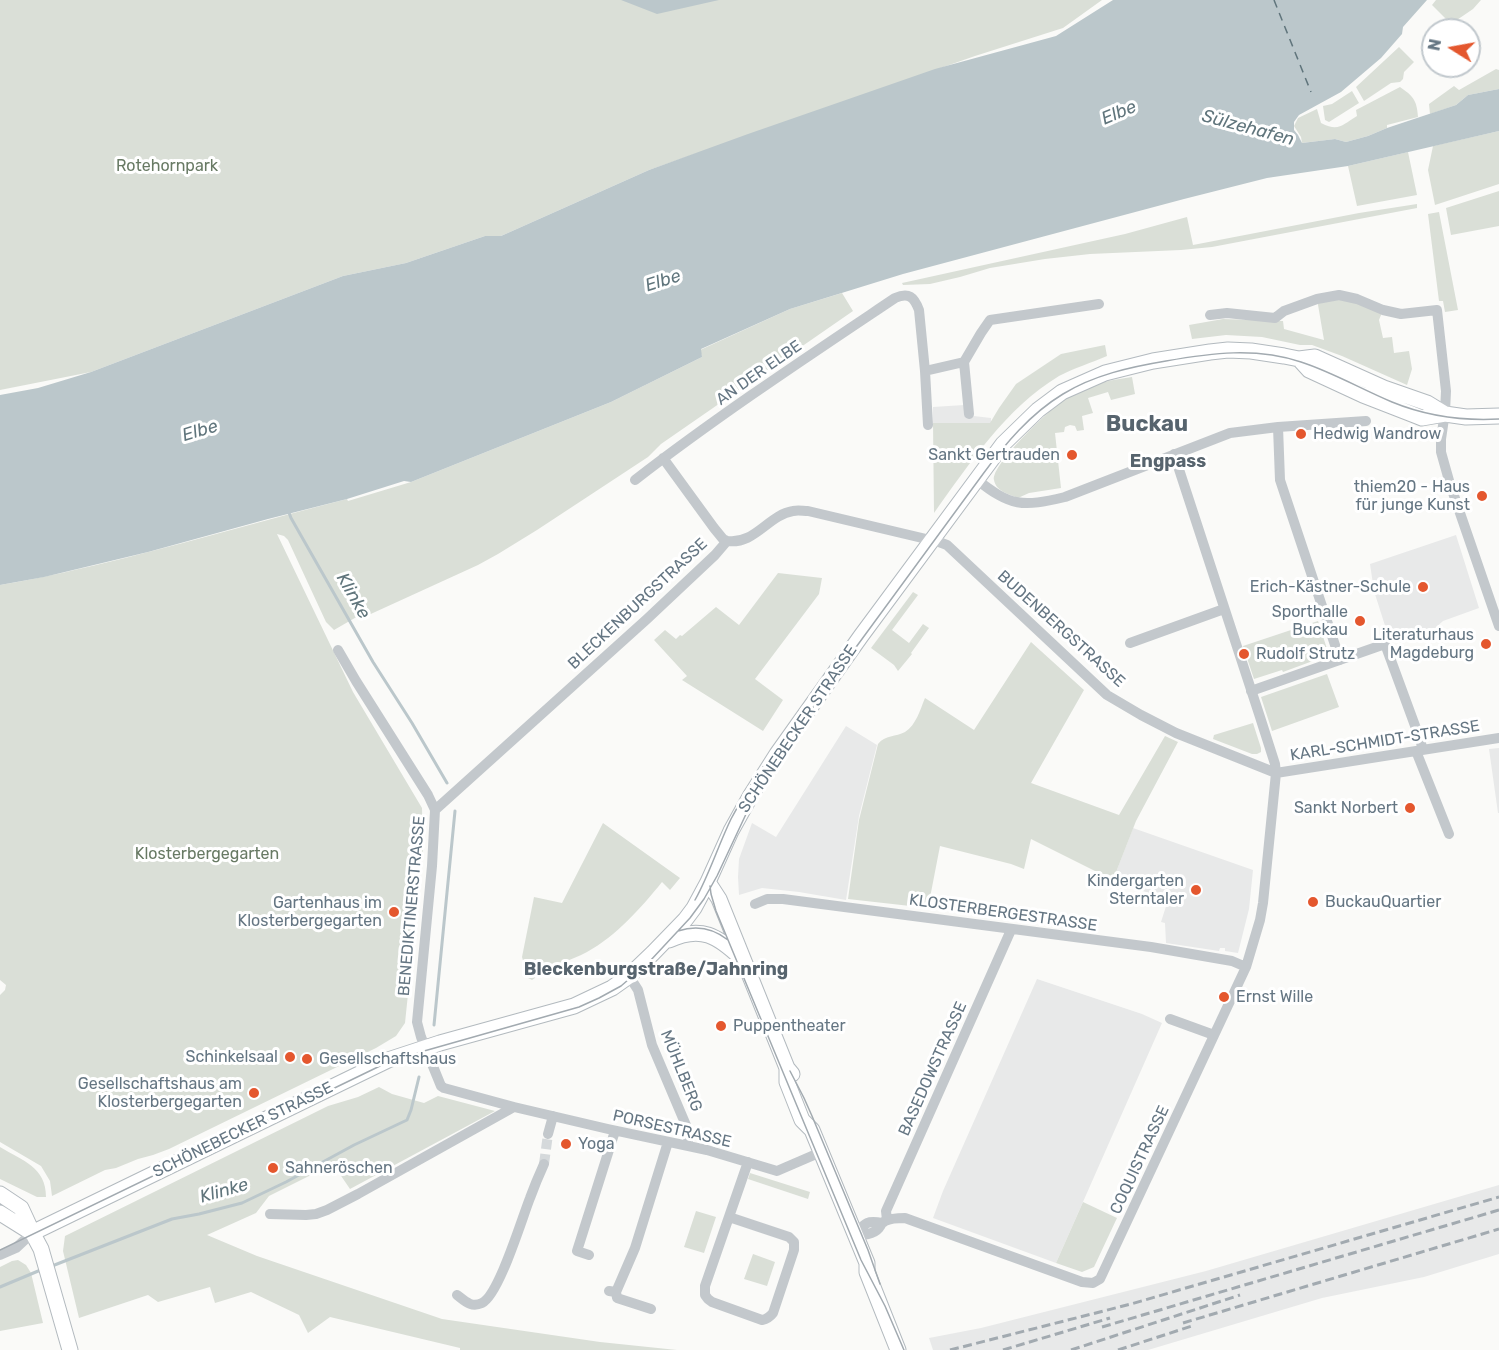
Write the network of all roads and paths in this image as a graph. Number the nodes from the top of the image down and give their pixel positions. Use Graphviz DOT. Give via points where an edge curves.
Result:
graph roads {
  1 [pos="1099,304"];
  2 [pos="1210,315"];
  3 [pos="964,362"];
  4 [pos="925,371"];
  5 [pos="969,414"];
  6 [pos="1445,414"];
  7 [pos="1499,417"];
  8 [pos="1366,421"];
  9 [pos="928,425"];
  10 [pos="1278,428"];
  11 [pos="1174,454"];
  12 [pos="663,458"];
  13 [pos="976,479"];
  14 [pos="635,480"];
  15 [pos="932,540"];
  16 [pos="727,541"];
  17 [pos="1224,609"];
  18 [pos="1499,626"];
  19 [pos="1130,643"];
  20 [pos="338,650"];
  21 [pos="1340,660"];
  22 [pos="1251,691"];
  23 [pos="1499,738"];
  24 [pos="1420,751"];
  25 [pos="1276,773"];
  26 [pos="435,810"];
  27 [pos="1449,834"];
  28 [pos="708,882"];
  29 [pos="755,903"];
  30 [pos="1011,930"];
  31 [pos="664,942"];
  32 [pos="742,960"];
  33 [pos="1246,967"];
  34 [pos="629,976"];
  35 [pos="1170,1019"];
  36 [pos="1214,1035"];
  37 [pos="425,1047"];
  38 [pos="514,1107"];
  39 [pos="553,1116"];
  40 [pos="615,1131"];
  41 [pos="548,1134"];
  42 [pos="668,1142"];
  43 [pos="688,1146"];
  44 [pos="821,1152"];
  45 [pos="748,1162"];
  46 [pos="544,1164"];
  47 [pos="0,1194"];
  48 [pos="0,1213"];
  49 [pos="270,1215"];
  50 [pos="729,1216"];
  51 [pos="884,1222"];
  52 [pos="32,1233"];
  53 [pos="855,1234"];
  54 [pos="0,1255"];
  55 [pos="589,1255"];
  56 [pos="867,1263"];
  57 [pos="458,1295"];
  58 [pos="651,1309"];
  59 [pos="70,1350"];
  60 [pos="898,1350"];
  61 [pos="909,1350"];
  1 -- 3 [label="street" via="990,320"];
  2 -- 6 [label="street" via="1275,318 1317,299 1339,296 1401,314 1437,310"];
  3 -- 4 [label="street"];
  3 -- 5 [label="street"];
  4 -- 9 [label="street"];
  4 -- 12 [label="street, AN DER ELBE" via="919,310 913,298 904,295"];
  6 -- 7 [label="main road, SCHÖNEBECKER STRASSE"];
  6 -- 13 [label="main road, SCHÖNEBECKER STRASSE" via="1422,418 1395,408 1309,370 1299,359 1228,350 1153,361 1099,375 1069,388 1038,410 1003,444"];
  6 -- 18 [label="street" via="1443,460"];
  8 -- 10 [label="street"];
  10 -- 11 [label="street" via="1230,433"];
  10 -- 21 [label="street" via="1280,480"];
  11 -- 13 [label="street" via="1065,497 1037,503 1011,501"];
  11 -- 17 [label="street"];
  12 -- 14 [label="street, AN DER ELBE"];
  12 -- 16 [label="street"];
  13 -- 15 [label="main road, SCHÖNEBECKER STRASSE"];
  15 -- 16 [label="street, BLECKENBURGSTRASSE" via="797,510 742,541"];
  15 -- 25 [label="street, BUDENBERGSTRASSE" via="948,546 1107,695 1176,733"];
  15 -- 28 [label="main road, SCHÖNEBECKER STRASSE" via="770,765 737,820"];
  16 -- 26 [label="street, BLECKENBURGSTRASSE" via="647,619"];
  17 -- 19 [label="street"];
  17 -- 22 [label="street"];
  20 -- 26 [label="street, BENEDIKTINERSTRASSE"];
  21 -- 22 [label="street"];
  21 -- 24 [label="street" via="1384,644 1421,742"];
  22 -- 25 [label="street"];
  23 -- 24 [label="street, KARL-SCHMIDT-STRASSE"];
  24 -- 25 [label="street, KARL-SCHMIDT-STRASSE"];
  24 -- 27 [label="street" via="1418,756"];
  25 -- 33 [label="street, COQUISTRASSE" via="1263,903"];
  26 -- 37 [label="street, BENEDIKTINERSTRASSE" via="417,1022"];
  28 -- 31 [label="main road, SCHÖNEBECKER STRASSE" via="694,908"];
  28 -- 32 [label="main road" via="719,899"];
  29 -- 30 [label="street, KLOSTERBERGESTRASSE" via="783,899"];
  30 -- 33 [label="street, KLOSTERBERGESTRASSE" via="1151,947"];
  30 -- 51 [label="street, BASEDOWSTRASSE"];
  31 -- 32 [label="main road" via="683,934 704,933 721,940"];
  31 -- 34 [label="main road, SCHÖNEBECKER STRASSE"];
  32 -- 44 [label="main road" via="787,1068 787,1082 802,1120 812,1129"];
  33 -- 36 [label="street, COQUISTRASSE"];
  34 -- 37 [label="main road, SCHÖNEBECKER STRASSE" via="574,1006"];
  34 -- 43 [label="street, MÜHLBERG" via="638,990 652,1045 688,1130"];
  35 -- 36 [label="street"];
  36 -- 51 [label="street, COQUISTRASSE" via="1103,1275 1093,1283 905,1218"];
  37 -- 38 [label="street, PORSESTRASSE" via="443,1087"];
  37 -- 52 [label="main road, SCHÖNEBECKER STRASSE" via="372,1067"];
  38 -- 39 [label="street, PORSESTRASSE"];
  38 -- 49 [label="street" via="327,1210 306,1215"];
  39 -- 40 [label="street, PORSESTRASSE"];
  39 -- 41 [label="street"];
  40 -- 42 [label="street, PORSESTRASSE"];
  40 -- 55 [label="street" via="577,1251"];
  42 -- 43 [label="street, PORSESTRASSE"];
  42 -- 58 [label="street" via="635,1248 612,1292 618,1298"];
  43 -- 45 [label="street, PORSESTRASSE"];
  44 -- 45 [label="street, PORSESTRASSE" via="777,1171"];
  44 -- 53 [label="main road"];
  45 -- 50 [label="street"];
  46 -- 57 [label="street" via="490,1295 476,1305 468,1304"];
  47 -- 52 [label="main road" via="21,1208"];
  48 -- 52 [label="main road"];
  50 -- 50 [label="street" via="705,1295 712,1302 762,1320 768,1318 794,1242"];
  51 -- 53 [label="street" via="864,1224"];
  52 -- 54 [label="street" via="16,1248"];
  52 -- 59 [label="main road" via="47,1266"];
  53 -- 56 [label="main road"];
  56 -- 60 [label="main road" via="867,1272"];
  56 -- 61 [label="main road" via="875,1269"];
}
